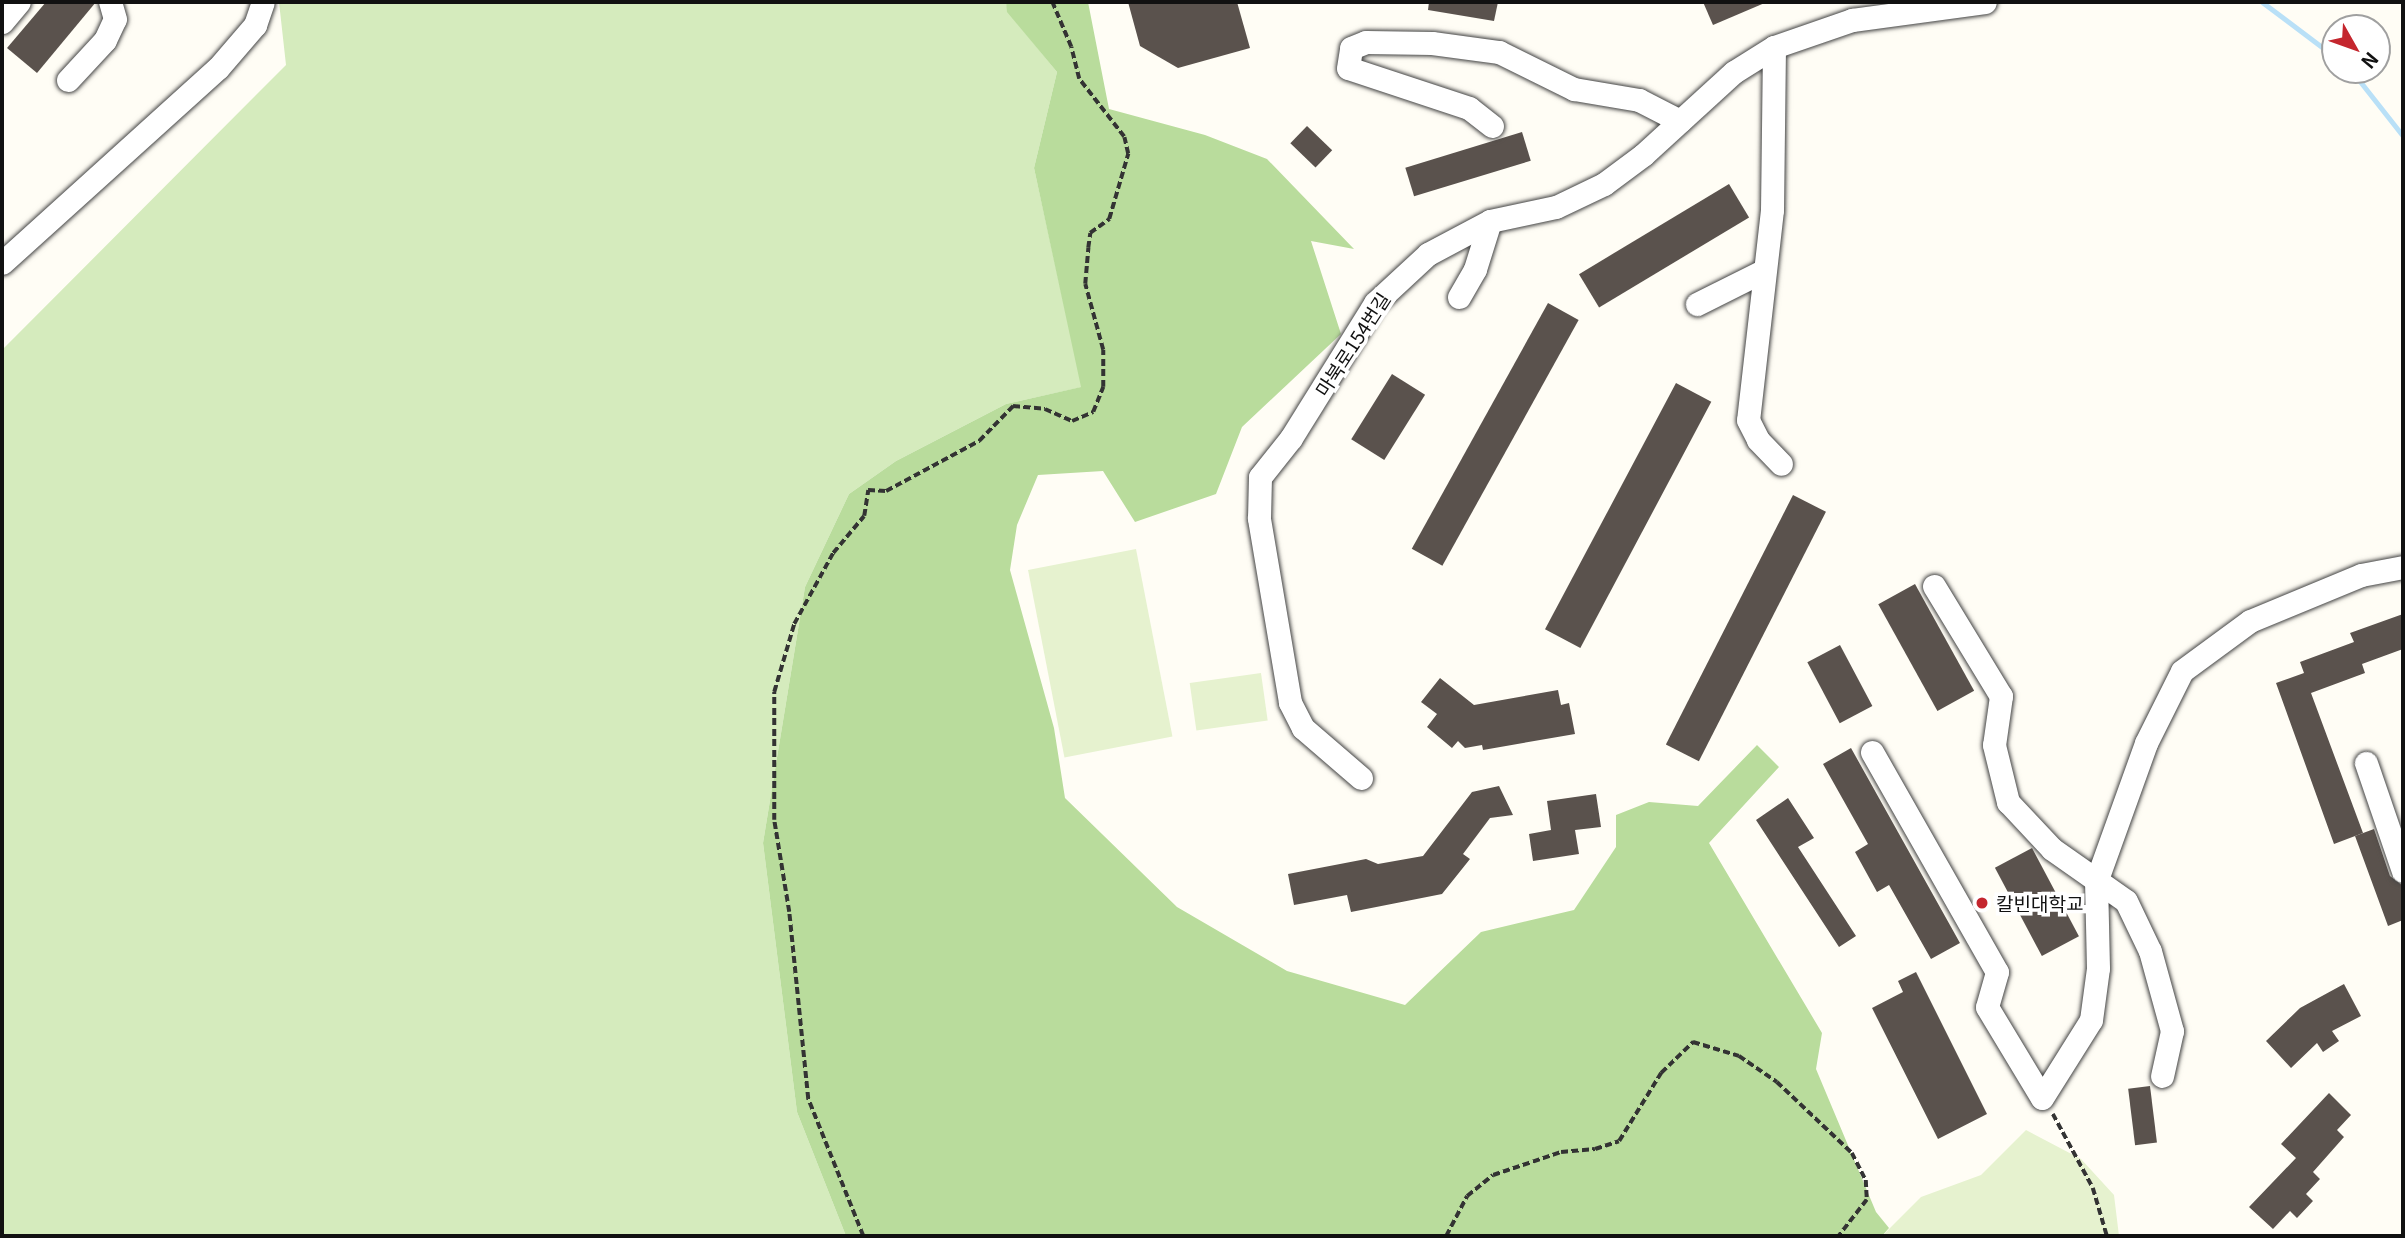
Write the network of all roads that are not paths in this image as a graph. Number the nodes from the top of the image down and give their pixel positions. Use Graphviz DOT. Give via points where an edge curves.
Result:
graph roads {
  1 [pos="19,2"];
  2 [pos="110,2"];
  3 [pos="263,2"];
  4 [pos="1985,2"];
  5 [pos="2,22"];
  6 [pos="1774,47"];
  7 [pos="68,80"];
  8 [pos="1680,121"];
  9 [pos="1492,126"];
  10 [pos="1490,221"];
  11 [pos="2,262"];
  12 [pos="1763,271"];
  13 [pos="1459,297"];
  14 [pos="1697,304"];
  15 [pos="1781,464"];
  16 [pos="2403,567"];
  17 [pos="1934,586"];
  18 [pos="1872,752"];
  19 [pos="2366,763"];
  20 [pos="1361,778"];
  21 [pos="2403,871"];
  22 [pos="2096,882"];
  23 [pos="2162,1076"];
  1 -- 5 [label="street"];
  2 -- 7 [label="street" via="115,19 105,40"];
  3 -- 11 [label="street" via="255,25 218,68"];
  4 -- 6 [label="street, 마북로154번길" via="1852,20"];
  6 -- 8 [label="street, 마북로154번길" via="1734,72"];
  6 -- 12 [label="street" via="1772,210"];
  8 -- 9 [label="street" via="1639,100 1574,89 1499,52 1432,43 1366,42 1351,48 1348,68 1469,108"];
  8 -- 10 [label="street, 마북로154번길" via="1604,184 1556,207"];
  10 -- 13 [label="street" via="1475,269"];
  10 -- 20 [label="street, 마북로154번길" via="1428,254 1375,303 1291,438 1260,477 1259,518 1290,702 1303,728"];
  12 -- 14 [label="street"];
  12 -- 15 [label="street" via="1748,420 1758,440"];
  16 -- 22 [label="street" via="2361,575 2250,621 2182,671 2146,743 2110,832"];
  17 -- 22 [label="street" via="2001,696 1994,746 2008,802 2052,849"];
  18 -- 22 [label="street" via="1997,972 1987,1007 2042,1098 2091,1020 2098,968"];
  19 -- 21 [label="street"];
  22 -- 23 [label="street" via="2126,901 2150,951 2172,1031"];
}
